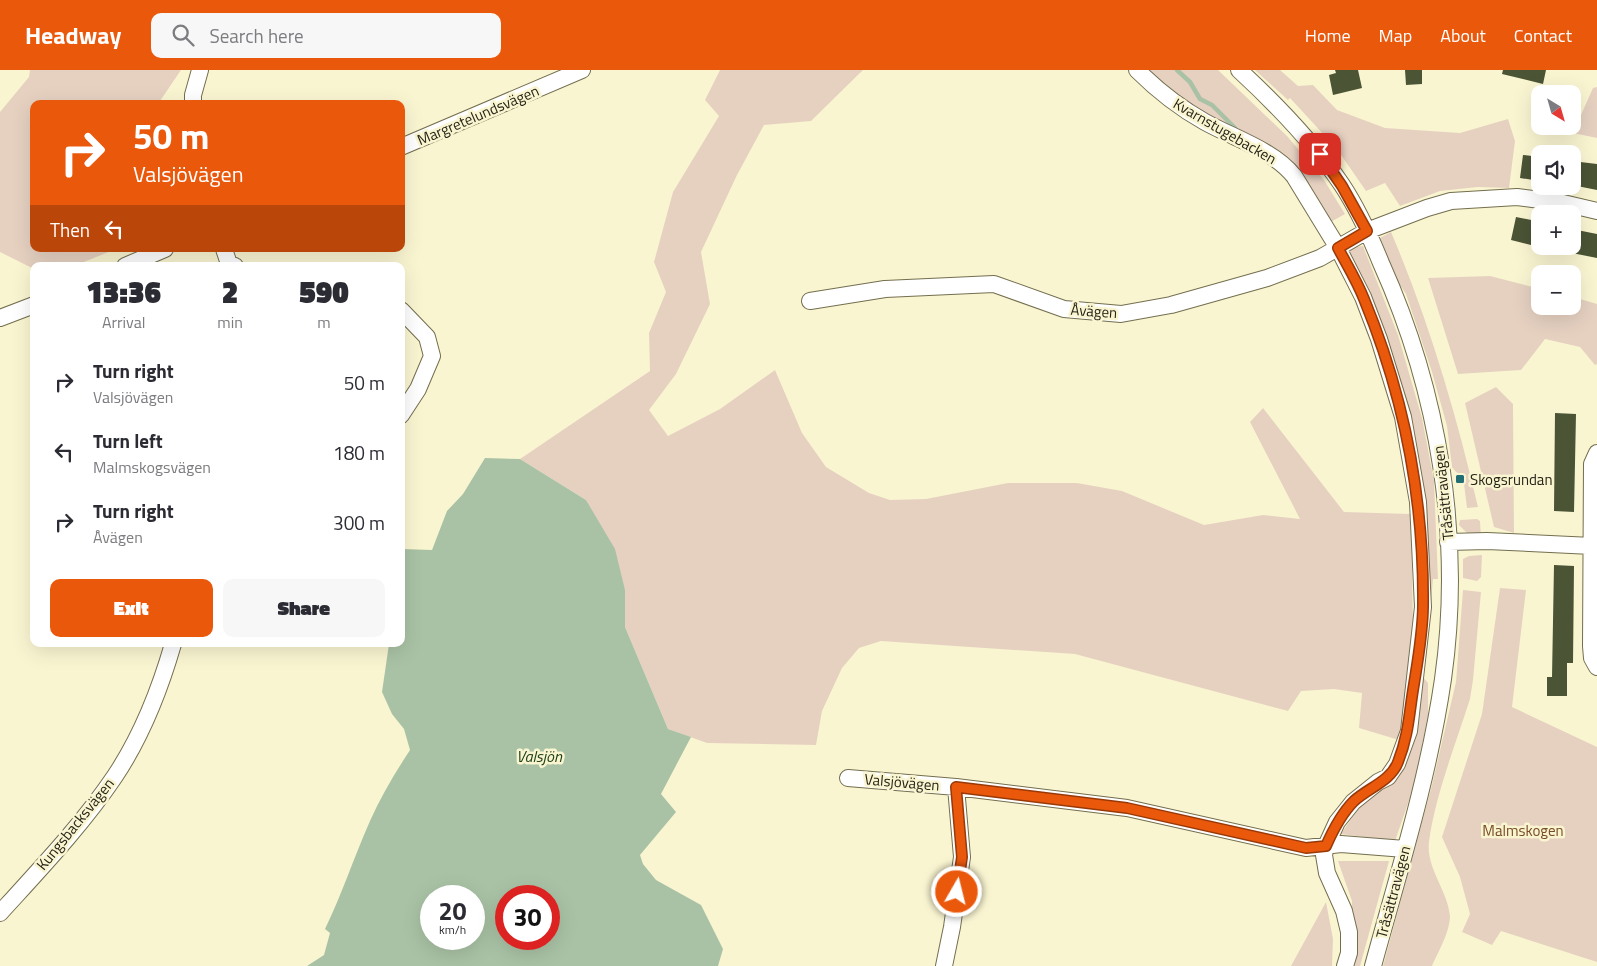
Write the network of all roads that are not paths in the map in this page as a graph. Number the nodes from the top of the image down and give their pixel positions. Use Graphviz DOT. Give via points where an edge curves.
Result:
graph roads {
  1 [pos="200,70"];
  2 [pos="582,70"];
  3 [pos="1137,70"];
  4 [pos="1238,70"];
  5 [pos="193,100"];
  6 [pos="405,145"];
  7 [pos="1597,211"];
  8 [pos="1367,231"];
  9 [pos="1338,248"];
  10 [pos="158,252"];
  11 [pos="135,262"];
  12 [pos="810,301"];
  13 [pos="30,307"];
  14 [pos="405,314"];
  15 [pos="0,318"];
  16 [pos="405,410"];
  17 [pos="1597,454"];
  18 [pos="1448,542"];
  19 [pos="1592,546"];
  20 [pos="172,647"];
  21 [pos="1597,667"];
  22 [pos="848,778"];
  23 [pos="956,787"];
  24 [pos="1326,846"];
  25 [pos="1405,850"];
  26 [pos="0,913"];
  27 [pos="944,966"];
  28 [pos="1344,966"];
  29 [pos="1373,966"];
  1 -- 5 [label="street"];
  2 -- 6 [label="street, Margretelundsvägen"];
  3 -- 9 [label="street, Kvarnstugebacken" via="1169,98 1203,121 1286,167"];
  4 -- 8 [label="street, Tråsättravägen" via="1320,154"];
  7 -- 8 [label="street, Åvägen" via="1518,197 1482,198 1451,201"];
  8 -- 9 [label="street, Åvägen"];
  8 -- 18 [label="street, Tråsättravägen" via="1418,357 1445,490"];
  9 -- 12 [label="street, Åvägen" via="1267,278 1171,305 1121,314 1064,309 994,284 885,290"];
  9 -- 24 [label="street, Kvarnstugebacken" via="1363,296 1403,417 1418,502 1423,607 1409,731 1397,764 1388,777 1353,802"];
  10 -- 11 [label="street"];
  13 -- 15 [label="street"];
  14 -- 16 [label="street" via="427,337 432,356"];
  17 -- 19 [label="street" via="1592,464"];
  18 -- 19 [label="street"];
  18 -- 25 [label="street, Tråsättravägen" via="1449,609 1443,677 1432,744"];
  19 -- 21 [label="street" via="1591,646"];
  20 -- 26 [label="street, Kungsbacksvägen" via="145,720 115,775 76,827"];
  22 -- 23 [label="street, Valsjövägen"];
  23 -- 24 [label="street, Valsjövägen" via="1127,808 1306,848"];
  23 -- 27 [label="street, Valsjövägen" via="962,857"];
  24 -- 25 [label="street, Valsjövägen" via="1341,844"];
  24 -- 28 [label="street" via="1325,865 1349,932 1349,953"];
  25 -- 29 [label="street, Tråsättravägen"];
}
